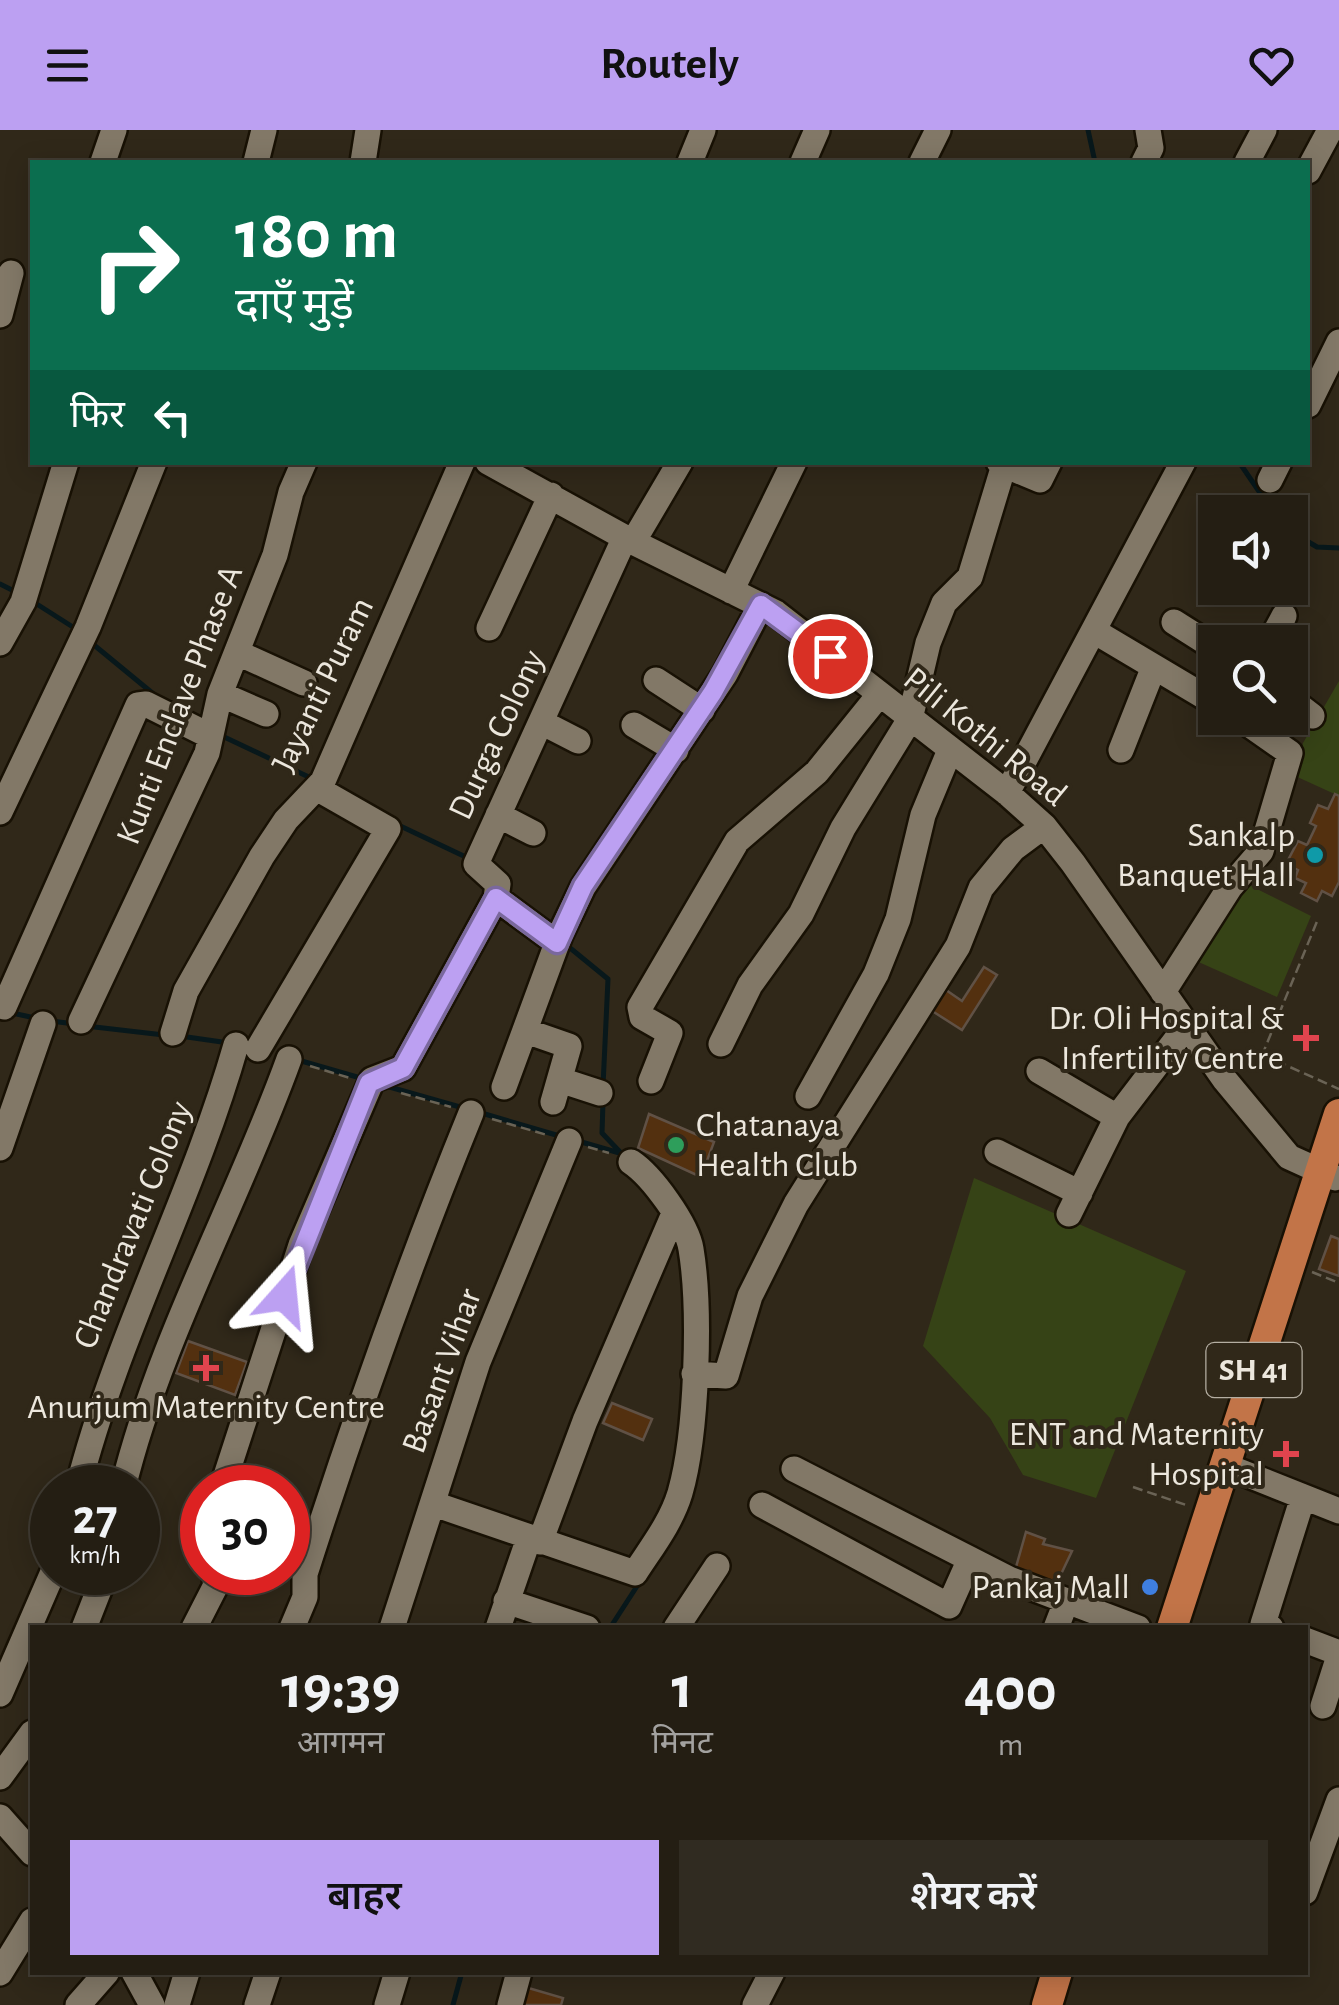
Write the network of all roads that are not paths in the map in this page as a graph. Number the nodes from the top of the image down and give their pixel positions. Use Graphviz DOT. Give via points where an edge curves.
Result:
graph roads {
  1 [pos="114,130"];
  2 [pos="264,130"];
  3 [pos="368,130"];
  4 [pos="704,130"];
  5 [pos="817,130"];
  6 [pos="938,130"];
  7 [pos="1148,130"];
  8 [pos="1264,130"];
  9 [pos="1330,130"];
  10 [pos="103,160"];
  11 [pos="256,160"];
  12 [pos="363,160"];
  13 [pos="691,160"];
  14 [pos="804,160"];
  15 [pos="923,160"];
  16 [pos="1145,160"];
  17 [pos="1248,160"];
  18 [pos="1310,167"];
  19 [pos="14,274"];
  20 [pos="0,314"];
  21 [pos="1339,342"];
  22 [pos="1310,402"];
  23 [pos="65,465"];
  24 [pos="153,465"];
  25 [pos="303,465"];
  26 [pos="461,465"];
  27 [pos="494,465"];
  28 [pos="678,465"];
  29 [pos="793,465"];
  30 [pos="1002,465"];
  31 [pos="1004,465"];
  32 [pos="1047,465"];
  33 [pos="1181,465"];
  34 [pos="551,495"];
  35 [pos="629,540"];
  36 [pos="731,591"];
  37 [pos="761,605"];
  38 [pos="1284,616"];
  39 [pos="1174,622"];
  40 [pos="1279,625"];
  41 [pos="489,628"];
  42 [pos="1094,631"];
  43 [pos="1198,637"];
  44 [pos="0,643"];
  45 [pos="238,652"];
  46 [pos="1153,669"];
  47 [pos="656,680"];
  48 [pos="304,683"];
  49 [pos="220,694"];
  50 [pos="1198,694"];
  51 [pos="879,696"];
  52 [pos="702,710"];
  53 [pos="1308,713"];
  54 [pos="266,714"];
  55 [pos="1312,716"];
  56 [pos="910,719"];
  57 [pos="541,722"];
  58 [pos="634,725"];
  59 [pos="1264,735"];
  60 [pos="210,736"];
  61 [pos="578,741"];
  62 [pos="676,750"];
  63 [pos="950,750"];
  64 [pos="1121,750"];
  65 [pos="318,789"];
  66 [pos="1008,793"];
  67 [pos="0,812"];
  68 [pos="498,816"];
  69 [pos="1044,826"];
  70 [pos="533,833"];
  71 [pos="496,898"];
  72 [pos="557,943"];
  73 [pos="1163,992"];
  74 [pos="4,1007"];
  75 [pos="81,1021"];
  76 [pos="44,1024"];
  77 [pos="1188,1024"];
  78 [pos="526,1031"];
  79 [pos="172,1033"];
  80 [pos="720,1044"];
  81 [pos="288,1059"];
  82 [pos="1038,1071"];
  83 [pos="650,1081"];
  84 [pos="504,1087"];
  85 [pos="600,1092"];
  86 [pos="808,1096"];
  87 [pos="471,1113"];
  88 [pos="1339,1114"];
  89 [pos="1118,1117"];
  90 [pos="569,1141"];
  91 [pos="0,1148"];
  92 [pos="996,1152"];
  93 [pos="631,1162"];
  94 [pos="1330,1172"];
  95 [pos="674,1216"];
  96 [pos="694,1374"];
  97 [pos="85,1465"];
  98 [pos="129,1465"];
  99 [pos="229,1465"];
  100 [pos="794,1469"];
  101 [pos="1234,1469"];
  102 [pos="1303,1497"];
  103 [pos="434,1504"];
  104 [pos="762,1505"];
  105 [pos="1339,1511"];
  106 [pos="534,1540"];
  107 [pos="970,1560"];
  108 [pos="717,1566"];
  109 [pos="45,1595"];
  110 [pos="97,1595"];
  111 [pos="211,1595"];
  112 [pos="506,1601"];
  113 [pos="1066,1602"];
  114 [pos="35,1625"];
  115 [pos="85,1625"];
  116 [pos="196,1625"];
  117 [pos="293,1625"];
  118 [pos="393,1625"];
  119 [pos="499,1625"];
  120 [pos="578,1625"];
  121 [pos="678,1625"];
  122 [pos="1057,1625"];
  123 [pos="1130,1625"];
  124 [pos="1173,1625"];
  125 [pos="1193,1625"];
  126 [pos="1264,1625"];
  127 [pos="30,1640"];
  128 [pos="1308,1641"];
  129 [pos="1339,1654"];
  130 [pos="14,1688"];
  131 [pos="1323,1706"];
  132 [pos="30,1737"];
  133 [pos="0,1777"];
  134 [pos="1339,1800"];
  135 [pos="0,1816"];
  136 [pos="30,1852"];
  137 [pos="1308,1884"];
  138 [pos="30,1923"];
  139 [pos="0,1973"];
  140 [pos="104,1975"];
  141 [pos="136,1975"];
  142 [pos="186,1975"];
  143 [pos="267,1975"];
  144 [pos="396,1975"];
  145 [pos="519,1975"];
  146 [pos="770,1975"];
  147 [pos="1056,1975"];
  148 [pos="1073,1975"];
  149 [pos="78,2005"];
  150 [pos="152,2005"];
  151 [pos="177,2005"];
  152 [pos="256,2005"];
  153 [pos="387,2005"];
  154 [pos="510,2005"];
  155 [pos="755,2005"];
  156 [pos="1047,2005"];
  157 [pos="1064,2005"];
  1 -- 10 [label="street"];
  2 -- 11 [label="street"];
  3 -- 12 [label="street"];
  4 -- 13 [label="street"];
  5 -- 14 [label="street"];
  6 -- 15 [label="street"];
  7 -- 16 [label="street"];
  8 -- 17 [label="street"];
  9 -- 18 [label="street"];
  19 -- 20 [label="street"];
  21 -- 22 [label="street"];
  23 -- 44 [label="street" via="23,602"];
  24 -- 67 [label="street" via="88,626"];
  25 -- 45 [label="street, Kunti Enclave Phase A"];
  26 -- 65 [label="street, Jayanti Puram"];
  27 -- 34 [label="street, Pili Kothi Road"];
  28 -- 35 [label="street, Durga Colony"];
  29 -- 36 [label="street"];
  30 -- 56 [label="street" via="970,577 944,604 928,643"];
  31 -- 32 [label="street" via="1040,480"];
  33 -- 42 [label="street"];
  34 -- 35 [label="street, Pili Kothi Road"];
  34 -- 41 [label="street"];
  35 -- 36 [label="street, Pili Kothi Road"];
  35 -- 57 [label="street, Durga Colony"];
  36 -- 37 [label="street, Pili Kothi Road"];
  37 -- 51 [label="street, Pili Kothi Road"];
  37 -- 52 [label="street"];
  38 -- 40 [label="street"];
  39 -- 43 [label="street"];
  42 -- 46 [label="street"];
  42 -- 66 [label="street"];
  45 -- 48 [label="street"];
  45 -- 49 [label="street, Kunti Enclave Phase A"];
  46 -- 50 [label="street"];
  46 -- 64 [label="street"];
  47 -- 52 [label="street"];
  49 -- 54 [label="street"];
  49 -- 60 [label="street, Kunti Enclave Phase A"];
  51 -- 56 [label="street, Pili Kothi Road"];
  51 -- 83 [label="street" via="817,772 737,841 687,921 640,1007 642,1017 670,1033"];
  52 -- 62 [label="street"];
  53 -- 55 [label="street"];
  56 -- 63 [label="street, Pili Kothi Road"];
  56 -- 80 [label="street"];
  57 -- 61 [label="street"];
  57 -- 68 [label="street, Durga Colony"];
  58 -- 62 [label="street"];
  59 -- 73 [label="street" via="1290,753 1261,851"];
  60 -- 74 [label="street" via="138,705"];
  60 -- 75 [label="street, Kunti Enclave Phase A"];
  62 -- 72 [label="street" via="583,886"];
  63 -- 66 [label="street, Pili Kothi Road"];
  63 -- 86 [label="street" via="923,815 898,919"];
  65 -- 79 [label="street, Jayanti Puram" via="262,856 186,991"];
  65 -- 97 [label="street, Chandravati Colony" via="388,829 247,1047 221,1099 107,1386"];
  66 -- 69 [label="street, Pili Kothi Road"];
  68 -- 70 [label="street"];
  68 -- 71 [label="street, Durga Colony" via="476,864 498,884"];
  69 -- 73 [label="street, Pili Kothi Road"];
  69 -- 96 [label="street" via="1013,849 981,888 958,946 813,1175 750,1296 726,1376"];
  71 -- 72 [label="street"];
  71 -- 99 [label="street" via="403,1068 369,1083 301,1245"];
  72 -- 78 [label="street"];
  73 -- 77 [label="street, Pili Kothi Road"];
  76 -- 91 [label="street"];
  77 -- 89 [label="street"];
  77 -- 94 [label="street, Pili Kothi Road" via="1289,1157"];
  78 -- 84 [label="street"];
  78 -- 85 [label="street" via="569,1046 557,1091"];
  81 -- 98 [label="street" via="159,1373"];
  82 -- 89 [label="street"];
  87 -- 117 [label="street" via="391,1317"];
  88 -- 94 [label="main road, SH 41"];
  89 -- 92 [label="street" via="1074,1203"];
  90 -- 103 [label="street, Basant Vihar" via="478,1362"];
  93 -- 95 [label="street" via="655,1182"];
  94 -- 101 [label="main road, SH 41"];
  94 -- 101 [label="main road, SH 41" via="1306,1270"];
  95 -- 96 [label="street" via="691,1246"];
  95 -- 106 [label="street"];
  96 -- 106 [label="street" via="680,1492 635,1573"];
  100 -- 107 [label="street"];
  101 -- 102 [label="street"];
  101 -- 124 [label="main road, SH 41" via="1210,1514"];
  101 -- 125 [label="main road, SH 41"];
  102 -- 105 [label="street"];
  102 -- 126 [label="street"];
  103 -- 106 [label="street"];
  103 -- 118 [label="street, Basant Vihar"];
  104 -- 107 [label="street" via="949,1606"];
  106 -- 112 [label="street"];
  107 -- 113 [label="street"];
  108 -- 121 [label="street"];
  109 -- 114 [label="street"];
  110 -- 115 [label="street"];
  111 -- 116 [label="street"];
  112 -- 119 [label="street"];
  112 -- 120 [label="street"];
  113 -- 122 [label="street"];
  113 -- 123 [label="street"];
  127 -- 130 [label="street"];
  128 -- 129 [label="street"];
  129 -- 131 [label="street"];
  132 -- 133 [label="street"];
  134 -- 137 [label="street"];
  135 -- 136 [label="street"];
  138 -- 139 [label="street"];
  140 -- 149 [label="street"];
  141 -- 150 [label="street"];
  142 -- 151 [label="street"];
  143 -- 152 [label="street"];
  144 -- 153 [label="street"];
  145 -- 154 [label="street"];
  146 -- 155 [label="street"];
  147 -- 156 [label="main road"];
  148 -- 157 [label="main road"];
}
